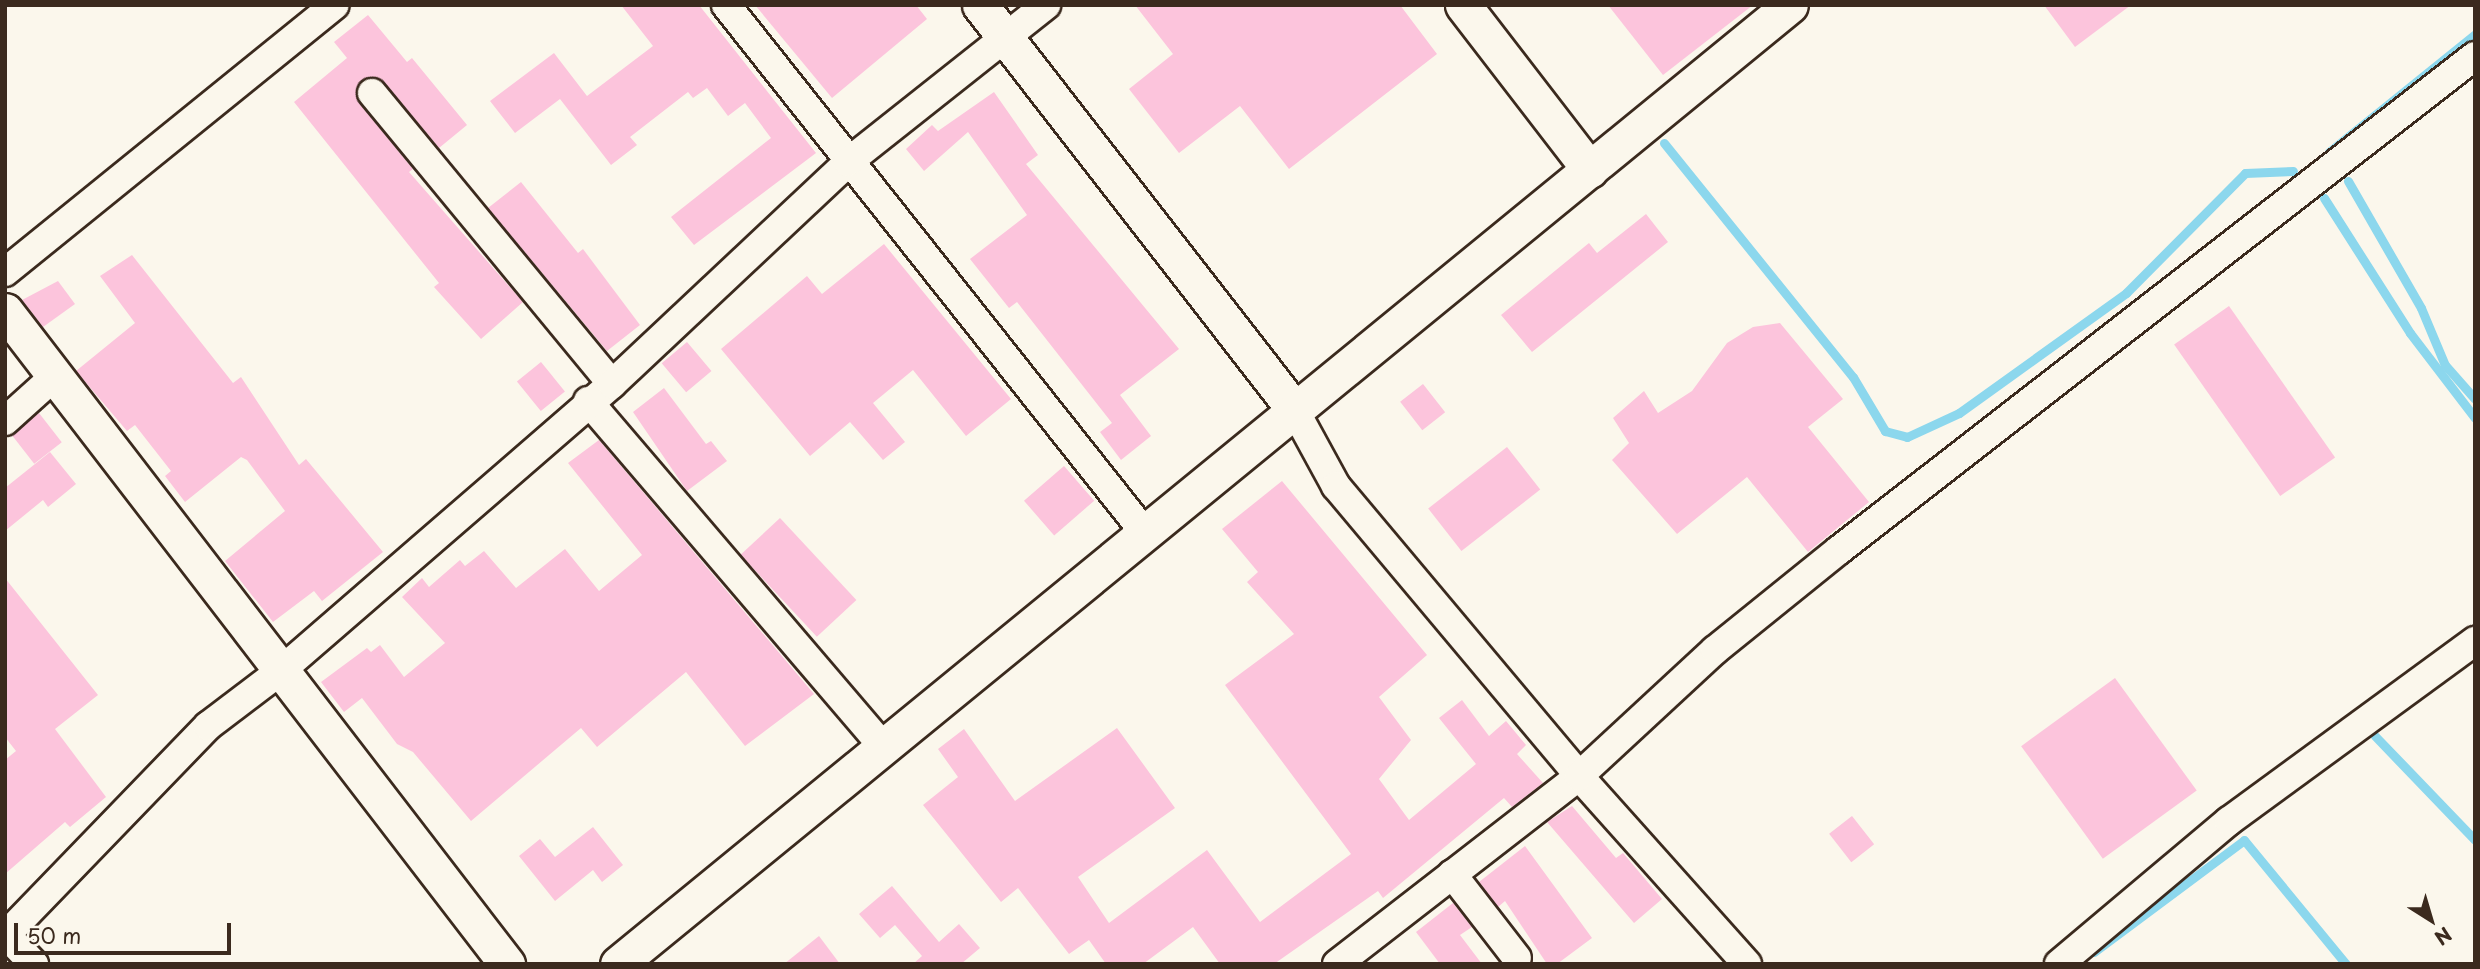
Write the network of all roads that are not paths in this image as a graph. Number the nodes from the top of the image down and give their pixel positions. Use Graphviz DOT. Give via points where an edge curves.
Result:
graph roads {
  1 [pos="335,5"];
  2 [pos="726,5"];
  3 [pos="980,5"];
  4 [pos="1046,5"];
  5 [pos="1463,5"];
  6 [pos="1790,5"];
  7 [pos="1005,37"];
  8 [pos="2475,56"];
  9 [pos="372,93"];
  10 [pos="848,162"];
  11 [pos="1590,170"];
  12 [pos="5,272"];
  13 [pos="5,311"];
  14 [pos="56,375"];
  15 [pos="612,384"];
  16 [pos="588,401"];
  17 [pos="1294,409"];
  18 [pos="5,421"];
  19 [pos="1145,533"];
  20 [pos="2475,641"];
  21 [pos="283,669"];
  22 [pos="883,747"];
  23 [pos="1578,776"];
  24 [pos="1452,874"];
  25 [pos="6,935"];
  26 [pos="1517,958"];
  27 [pos="34,964"];
  28 [pos="507,964"];
  29 [pos="618,964"];
  30 [pos="1337,964"];
  31 [pos="1746,964"];
  32 [pos="2059,964"];
  1 -- 12 [label="street"];
  2 -- 10 [label="street"];
  3 -- 7 [label="street"];
  4 -- 7 [label="street"];
  5 -- 11 [label="street"];
  6 -- 11 [label="street"];
  7 -- 10 [label="street"];
  7 -- 17 [label="street"];
  8 -- 23 [label="street" via="1839,550 1715,650"];
  9 -- 15 [label="street"];
  10 -- 15 [label="street"];
  10 -- 19 [label="street"];
  11 -- 17 [label="street"];
  13 -- 14 [label="street"];
  14 -- 18 [label="street"];
  14 -- 21 [label="street"];
  15 -- 16 [label="street"];
  16 -- 21 [label="street"];
  16 -- 22 [label="street"];
  17 -- 19 [label="street"];
  17 -- 23 [label="street" via="1336,486"];
  19 -- 22 [label="street"];
  20 -- 32 [label="street" via="2229,821"];
  21 -- 25 [label="street" via="208,726"];
  21 -- 28 [label="street"];
  22 -- 29 [label="street"];
  23 -- 24 [label="street"];
  23 -- 31 [label="street"];
  24 -- 26 [label="street"];
  24 -- 30 [label="street"];
  25 -- 27 [label="street"];
}
